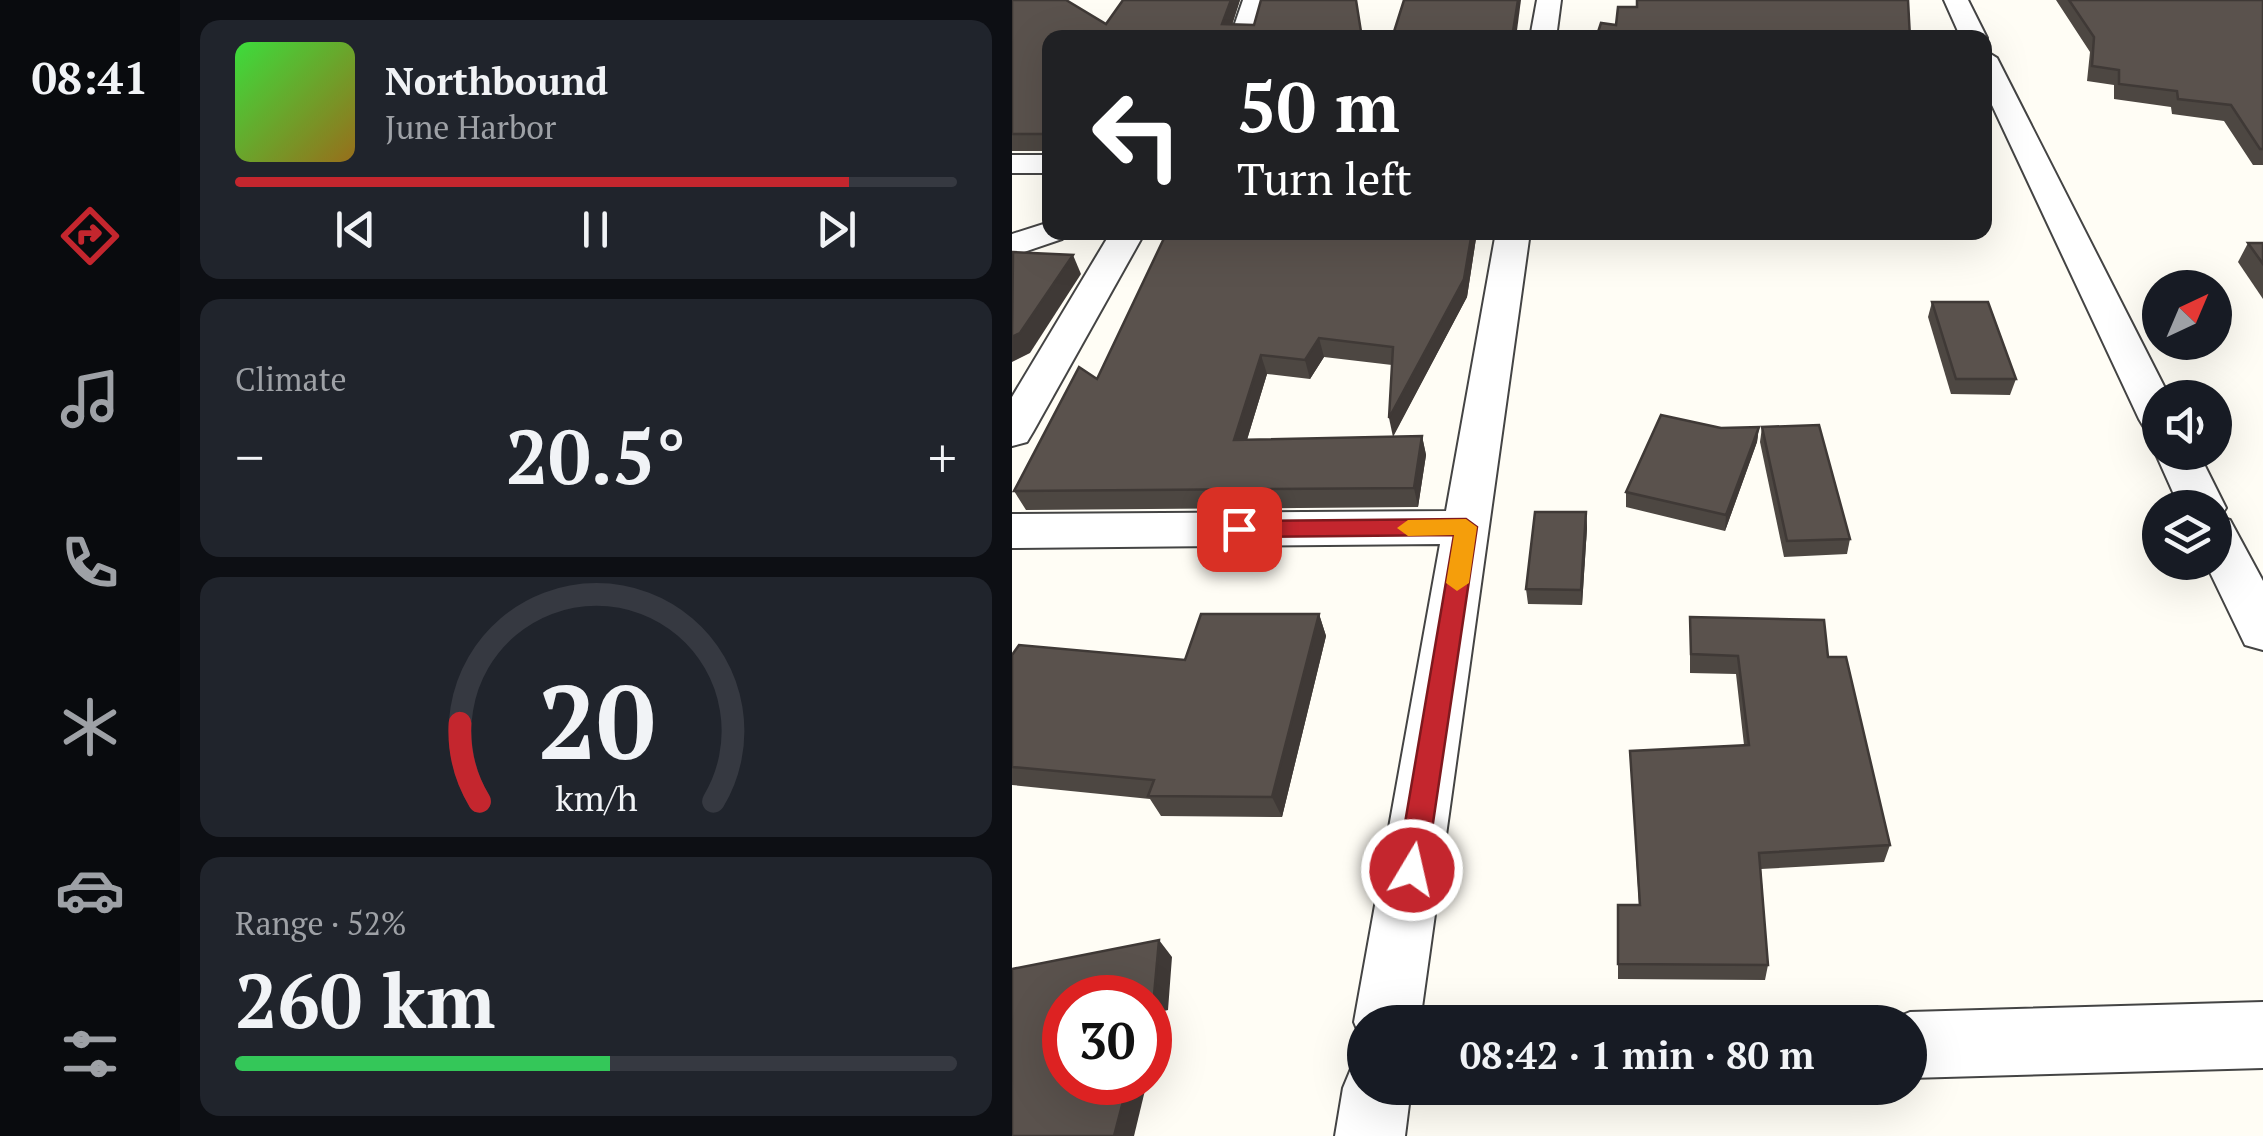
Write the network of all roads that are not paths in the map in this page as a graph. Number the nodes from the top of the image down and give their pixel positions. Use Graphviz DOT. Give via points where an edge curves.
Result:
graph roads {
  1 [pos="1254,0"];
  2 [pos="1549,0"];
  3 [pos="1956,0"];
  4 [pos="1246,30"];
  5 [pos="1544,30"];
  6 [pos="1970,30"];
  7 [pos="1992,74"];
  8 [pos="1012,164"];
  9 [pos="1042,164"];
  10 [pos="1042,235"];
  11 [pos="1123,240"];
  12 [pos="1512,240"];
  13 [pos="1012,246"];
  14 [pos="2142,382"];
  15 [pos="1012,432"];
  16 [pos="1466,527"];
  17 [pos="1012,531"];
  18 [pos="2232,569"];
  19 [pos="2262,631"];
  20 [pos="1391,1005"];
  21 [pos="2262,1035"];
  22 [pos="1927,1045"];
  23 [pos="1375,1105"];
  24 [pos="1370,1136"];
  1 -- 4 [label="street"];
  2 -- 5 [label="street"];
  3 -- 6 [label="street"];
  7 -- 14 [label="street"];
  8 -- 9 [label="street"];
  10 -- 13 [label="street"];
  11 -- 15 [label="street"];
  12 -- 16 [label="street"];
  16 -- 17 [label="street"];
  16 -- 20 [label="street"];
  18 -- 19 [label="street"];
  21 -- 22 [label="street"];
  23 -- 24 [label="street"];
}
